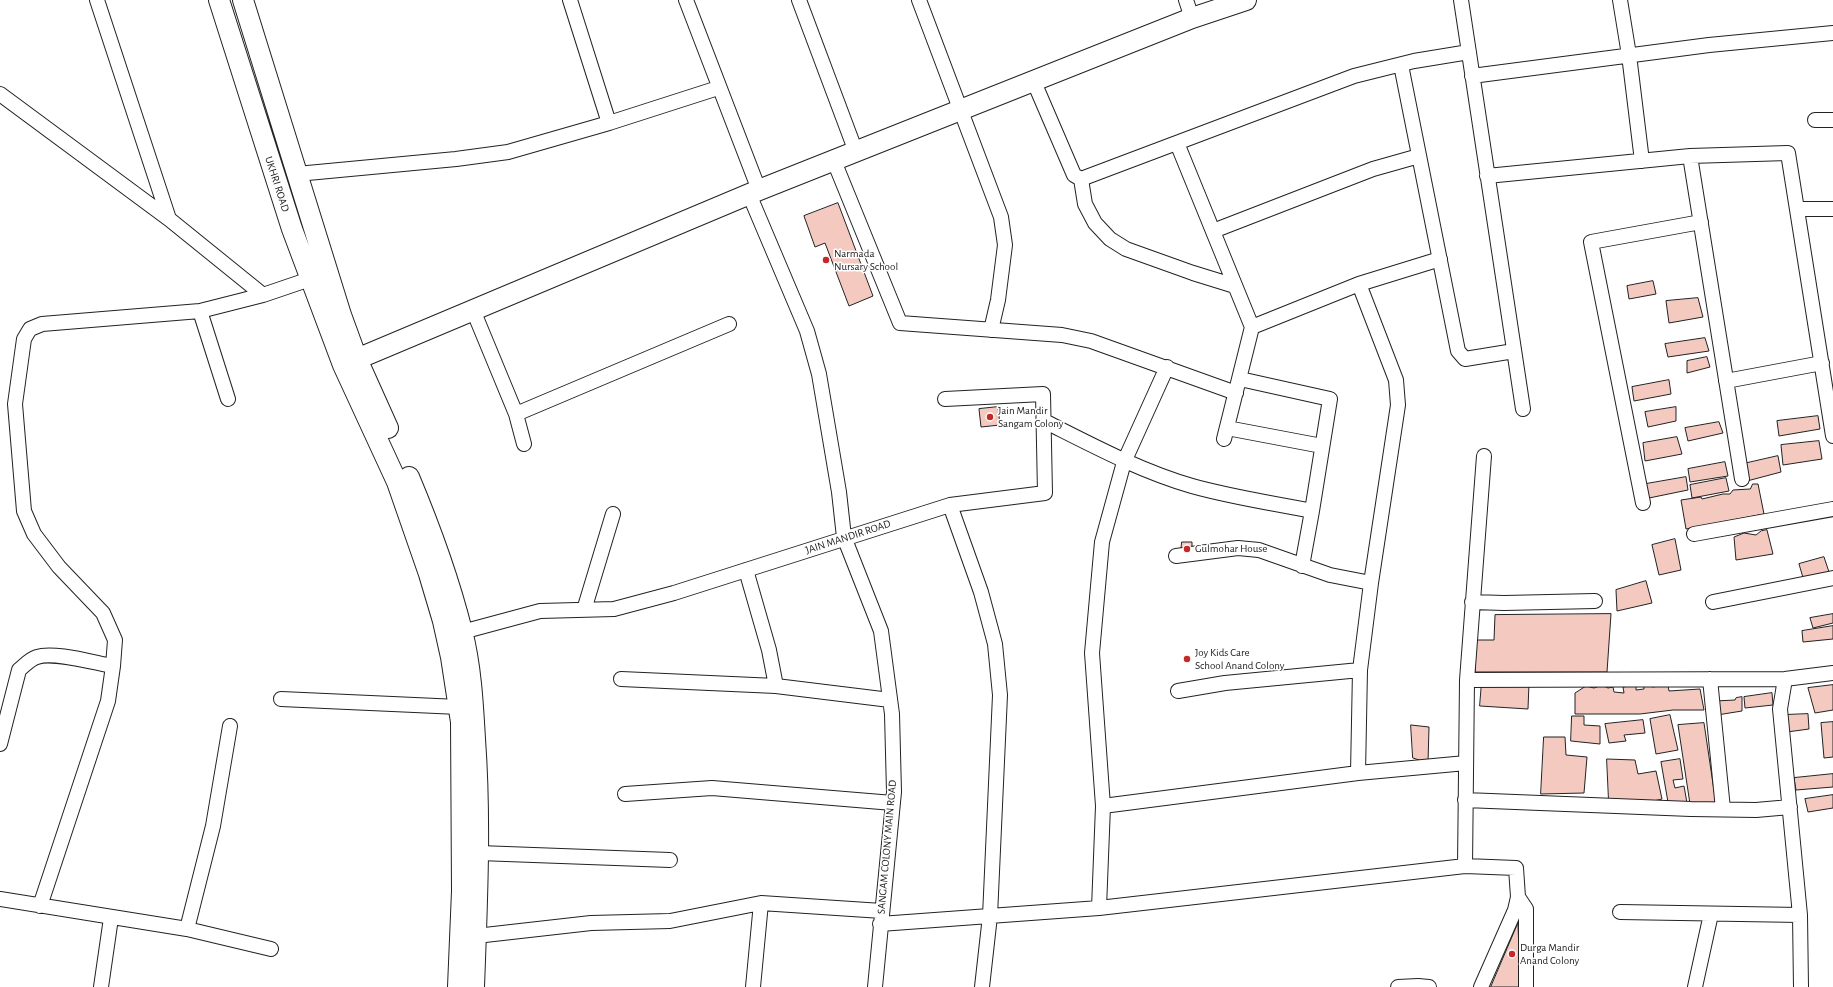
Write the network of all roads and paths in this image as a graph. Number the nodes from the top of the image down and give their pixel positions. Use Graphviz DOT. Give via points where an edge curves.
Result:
graph roads {
  1 [pos="97,0"];
  2 [pos="218,0"];
  3 [pos="244,0"];
  4 [pos="570,0"];
  5 [pos="686,0"];
  6 [pos="799,0"];
  7 [pos="919,0"];
  8 [pos="1246,0"];
  9 [pos="1461,0"];
  10 [pos="1620,0"];
  11 [pos="1189,9"];
  12 [pos="1833,32"];
  13 [pos="1469,52"];
  14 [pos="1629,55"];
  15 [pos="1401,65"];
  16 [pos="1472,76"];
  17 [pos="1034,82"];
  18 [pos="718,88"];
  19 [pos="0,94"];
  20 [pos="962,111"];
  21 [pos="1815,120"];
  22 [pos="1833,120"];
  23 [pos="609,123"];
  24 [pos="1177,143"];
  25 [pos="856,152"];
  26 [pos="1419,156"];
  27 [pos="1690,156"];
  28 [pos="834,161"];
  29 [pos="1642,161"];
  30 [pos="298,174"];
  31 [pos="1487,176"];
  32 [pos="1081,178"];
  33 [pos="754,192"];
  34 [pos="1798,209"];
  35 [pos="1833,209"];
  36 [pos="169,219"];
  37 [pos="1701,222"];
  38 [pos="1213,231"];
  39 [pos="1440,259"];
  40 [pos="310,279"];
  41 [pos="1359,284"];
  42 [pos="1235,286"];
  43 [pos="263,296"];
  44 [pos="473,310"];
  45 [pos="200,311"];
  46 [pos="729,324"];
  47 [pos="1252,328"];
  48 [pos="991,330"];
  49 [pos="1514,350"];
  50 [pos="350,362"];
  51 [pos="1822,363"];
  52 [pos="1167,367"];
  53 [pos="1240,379"];
  54 [pos="1726,381"];
  55 [pos="1236,393"];
  56 [pos="228,399"];
  57 [pos="945,399"];
  58 [pos="1523,409"];
  59 [pos="516,414"];
  60 [pos="1044,421"];
  61 [pos="1833,436"];
  62 [pos="524,444"];
  63 [pos="1322,446"];
  64 [pos="1484,456"];
  65 [pos="1124,462"];
  66 [pos="1742,479"];
  67 [pos="1643,503"];
  68 [pos="950,505"];
  69 [pos="1833,509"];
  70 [pos="1312,511"];
  71 [pos="613,514"];
  72 [pos="1694,534"];
  73 [pos="844,537"];
  74 [pos="1176,556"];
  75 [pos="1302,566"];
  76 [pos="746,570"];
  77 [pos="1833,578"];
  78 [pos="1371,583"];
  79 [pos="1595,601"];
  80 [pos="1472,602"];
  81 [pos="1713,602"];
  82 [pos="584,610"];
  83 [pos="462,632"];
  84 [pos="113,666"];
  85 [pos="1360,670"];
  86 [pos="1833,673"];
  87 [pos="621,679"];
  88 [pos="1784,679"];
  89 [pos="1467,680"];
  90 [pos="1710,680"];
  91 [pos="776,686"];
  92 [pos="1178,691"];
  93 [pos="281,699"];
  94 [pos="890,700"];
  95 [pos="459,707"];
  96 [pos="230,726"];
  97 [pos="0,744"];
  98 [pos="1466,763"];
  99 [pos="1358,773"];
  100 [pos="625,794"];
  101 [pos="1465,800"];
  102 [pos="893,803"];
  103 [pos="1103,806"];
  104 [pos="1790,807"];
  105 [pos="1723,809"];
  106 [pos="479,853"];
  107 [pos="670,860"];
  108 [pos="1465,866"];
  109 [pos="1518,897"];
  110 [pos="0,899"];
  111 [pos="761,903"];
  112 [pos="40,906"];
  113 [pos="1099,908"];
  114 [pos="1620,912"];
  115 [pos="1711,914"];
  116 [pos="1800,915"];
  117 [pos="990,916"];
  118 [pos="111,918"];
  119 [pos="881,918"];
  120 [pos="187,929"];
  121 [pos="476,936"];
  122 [pos="271,949"];
  123 [pos="101,987"];
  124 [pos="458,987"];
  125 [pos="474,987"];
  126 [pos="753,987"];
  127 [pos="875,987"];
  128 [pos="982,987"];
  129 [pos="1398,987"];
  130 [pos="1429,987"];
  131 [pos="1481,987"];
  132 [pos="1526,987"];
  133 [pos="1696,987"];
  134 [pos="1801,987"];
  1 -- 36 [label="street"];
  2 -- 40 [label="street, UKHRI ROAD"];
  3 -- 30 [label="street"];
  4 -- 23 [label="street"];
  5 -- 18 [label="street, SANGAM COLONY MAIN ROAD"];
  6 -- 25 [label="street"];
  7 -- 20 [label="street"];
  8 -- 11 [label="street"];
  9 -- 13 [label="street"];
  10 -- 14 [label="street"];
  11 -- 17 [label="street"];
  12 -- 14 [label="street"];
  13 -- 15 [label="street"];
  13 -- 16 [label="street"];
  14 -- 16 [label="street"];
  14 -- 29 [label="street"];
  15 -- 24 [label="street" via="1354,76"];
  15 -- 26 [label="street"];
  16 -- 31 [label="street"];
  17 -- 20 [label="street"];
  17 -- 32 [label="street" via="1074,175"];
  18 -- 23 [label="street"];
  18 -- 33 [label="street, SANGAM COLONY MAIN ROAD"];
  19 -- 36 [label="street"];
  20 -- 25 [label="street"];
  20 -- 48 [label="street" via="1001,217 1005,245 998,300"];
  21 -- 22 [label="street"];
  23 -- 30 [label="street" via="508,152 456,160"];
  24 -- 32 [label="street"];
  24 -- 38 [label="street"];
  25 -- 28 [label="street"];
  26 -- 38 [label="street" via="1372,169"];
  26 -- 39 [label="street"];
  27 -- 29 [label="street"];
  27 -- 34 [label="street" via="1788,153"];
  27 -- 37 [label="street"];
  28 -- 33 [label="street"];
  28 -- 48 [label="street" via="900,323"];
  29 -- 31 [label="street"];
  30 -- 50 [label="street" via="341,315"];
  31 -- 49 [label="street"];
  32 -- 42 [label="street" via="1085,204 1095,223 1110,239 1126,250"];
  33 -- 44 [label="street"];
  33 -- 73 [label="street, SANGAM COLONY MAIN ROAD" via="807,331 819,374"];
  34 -- 35 [label="street"];
  34 -- 51 [label="street"];
  36 -- 43 [label="street"];
  37 -- 54 [label="street"];
  37 -- 67 [label="street" via="1591,242"];
  38 -- 42 [label="street"];
  39 -- 41 [label="street"];
  39 -- 49 [label="street" via="1458,351 1465,358"];
  40 -- 43 [label="street"];
  40 -- 50 [label="street, UKHRI ROAD"];
  41 -- 47 [label="street"];
  41 -- 78 [label="street" via="1396,380 1398,405"];
  42 -- 47 [label="street"];
  43 -- 45 [label="street"];
  44 -- 50 [label="street"];
  44 -- 59 [label="street"];
  45 -- 56 [label="street"];
  45 -- 84 [label="street" via="42,324 30,329 24,339 15,404 24,511 34,534 59,567 103,613 114,640"];
  46 -- 59 [label="street"];
  47 -- 53 [label="street"];
  48 -- 52 [label="street" via="1062,335 1091,341"];
  49 -- 58 [label="street"];
  50 -- 83 [label="street" via="399,452 432,534"];
  50 -- 95 [label="street" via="416,535 443,621"];
  51 -- 54 [label="street"];
  51 -- 61 [label="street"];
  52 -- 55 [label="street"];
  52 -- 65 [label="street"];
  53 -- 55 [label="street"];
  53 -- 63 [label="street" via="1330,399"];
  54 -- 66 [label="street"];
  55 -- 63 [label="street" via="1226,434"];
  57 -- 60 [label="street, JAIN MANDIR ROAD" via="1043,394"];
  59 -- 62 [label="street"];
  60 -- 65 [label="street"];
  60 -- 68 [label="street, JAIN MANDIR ROAD" via="1045,493"];
  63 -- 70 [label="street"];
  64 -- 80 [label="street"];
  65 -- 70 [label="street" via="1193,487"];
  65 -- 103 [label="street" via="1102,542 1092,652"];
  68 -- 73 [label="street, JAIN MANDIR ROAD"];
  68 -- 117 [label="street" via="981,592 995,644 1000,695"];
  69 -- 72 [label="street"];
  70 -- 75 [label="street"];
  71 -- 82 [label="street"];
  73 -- 76 [label="street, JAIN MANDIR ROAD"];
  73 -- 94 [label="street, SANGAM COLONY MAIN ROAD" via="881,631"];
  74 -- 75 [label="street" via="1238,548 1259,550"];
  75 -- 78 [label="street" via="1330,576"];
  76 -- 82 [label="street, JAIN MANDIR ROAD" via="614,609"];
  76 -- 91 [label="street" via="769,650"];
  77 -- 81 [label="street"];
  78 -- 85 [label="street"];
  79 -- 80 [label="street"];
  80 -- 89 [label="street"];
  82 -- 83 [label="street, JAIN MANDIR ROAD" via="540,611"];
  83 -- 106 [label="street" via="473,703 478,776"];
  84 -- 97 [label="street" via="52,655 38,656 28,661 19,670"];
  84 -- 112 [label="street" via="108,701"];
  85 -- 92 [label="street" via="1225,683"];
  85 -- 99 [label="street"];
  86 -- 88 [label="street"];
  87 -- 91 [label="street"];
  88 -- 90 [label="street"];
  88 -- 104 [label="street" via="1780,709"];
  89 -- 90 [label="street"];
  89 -- 98 [label="street"];
  90 -- 105 [label="street"];
  91 -- 94 [label="street"];
  93 -- 95 [label="street"];
  94 -- 102 [label="street, SANGAM COLONY MAIN ROAD"];
  95 -- 124 [label="street" via="462,891"];
  96 -- 120 [label="street" via="213,826"];
  98 -- 99 [label="street"];
  98 -- 101 [label="street"];
  99 -- 103 [label="street"];
  100 -- 102 [label="street" via="712,788"];
  101 -- 105 [label="street"];
  101 -- 108 [label="street"];
  102 -- 119 [label="street, SANGAM COLONY MAIN ROAD"];
  103 -- 113 [label="street"];
  104 -- 105 [label="street"];
  104 -- 116 [label="street"];
  106 -- 107 [label="street"];
  106 -- 121 [label="street"];
  108 -- 109 [label="street" via="1516,868"];
  108 -- 113 [label="street"];
  109 -- 131 [label="street" via="1515,910"];
  109 -- 132 [label="street" via="1526,909"];
  110 -- 112 [label="street"];
  111 -- 119 [label="street"];
  111 -- 121 [label="street" via="670,921 591,923"];
  111 -- 126 [label="street"];
  112 -- 118 [label="street"];
  113 -- 117 [label="street"];
  114 -- 115 [label="street"];
  115 -- 116 [label="street"];
  115 -- 133 [label="street"];
  116 -- 134 [label="street"];
  117 -- 119 [label="street"];
  117 -- 128 [label="street"];
  118 -- 120 [label="street"];
  118 -- 123 [label="street"];
  119 -- 127 [label="street, SANGAM COLONY MAIN ROAD"];
  120 -- 122 [label="street"];
  121 -- 125 [label="street"];
  129 -- 130 [label="street"];
}
